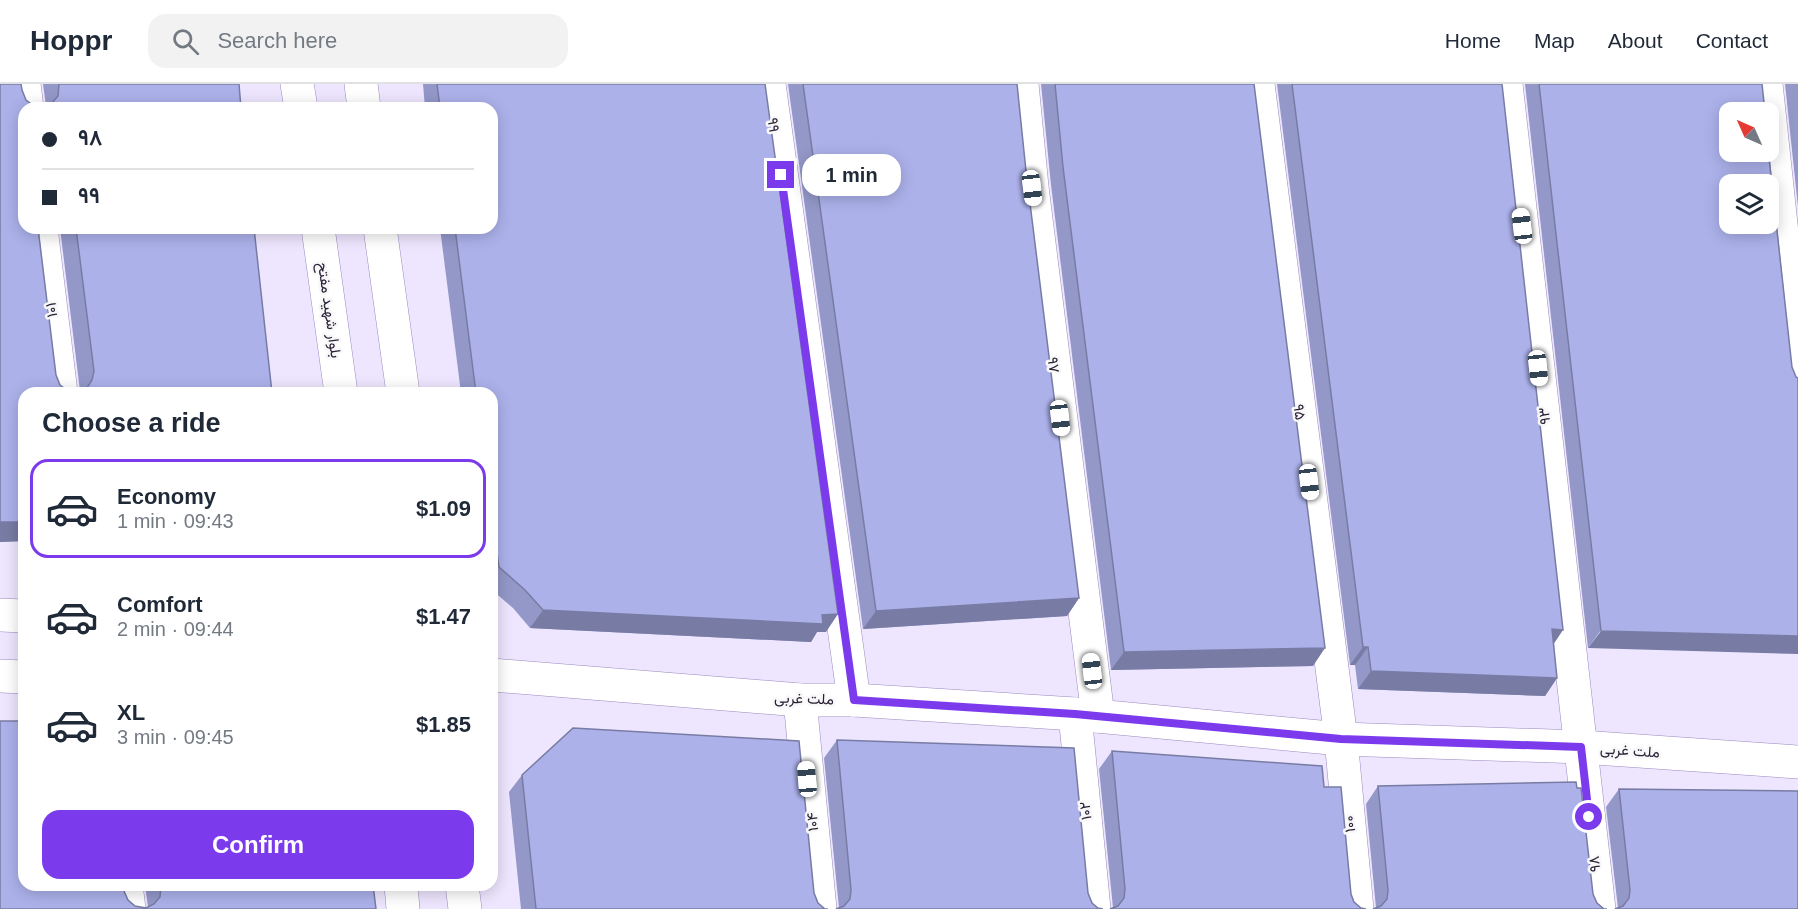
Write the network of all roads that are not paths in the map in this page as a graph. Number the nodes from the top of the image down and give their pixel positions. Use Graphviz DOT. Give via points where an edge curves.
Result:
graph roads {
  1 [pos="24,84"];
  2 [pos="297,84"];
  3 [pos="361,84"];
  4 [pos="769,84"];
  5 [pos="1022,84"];
  6 [pos="1258,84"];
  7 [pos="1506,84"];
  8 [pos="1766,84"];
  9 [pos="26,102"];
  10 [pos="300,102"];
  11 [pos="363,102"];
  12 [pos="42,234"];
  13 [pos="319,234"];
  14 [pos="381,234"];
  15 [pos="1798,384"];
  16 [pos="60,387"];
  17 [pos="340,387"];
  18 [pos="402,387"];
  19 [pos="0,615"];
  20 [pos="18,616"];
  21 [pos="498,675"];
  22 [pos="0,676"];
  23 [pos="18,677"];
  24 [pos="800,700"];
  25 [pos="854,700"];
  26 [pos="1087,715"];
  27 [pos="1341,739"];
  28 [pos="1581,747"];
  29 [pos="1798,762"];
  30 [pos="127,891"];
  31 [pos="402,891"];
  32 [pos="463,891"];
  33 [pos="129,909"];
  34 [pos="403,909"];
  35 [pos="465,909"];
  36 [pos="820,909"];
  37 [pos="1094,909"];
  38 [pos="1357,909"];
  39 [pos="1599,909"];
  1 -- 9 [label="street"];
  2 -- 10 [label="street"];
  3 -- 11 [label="street"];
  4 -- 25 [label="street, ۹۹"];
  5 -- 26 [label="street, ۹۷"];
  6 -- 27 [label="street, ۹۵"];
  7 -- 28 [label="street, ۹۳"];
  8 -- 15 [label="street"];
  12 -- 16 [label="street, ۱۰۱"];
  13 -- 17 [label="street, بلوار شهید مفتح"];
  14 -- 18 [label="street"];
  19 -- 20 [label="street"];
  21 -- 24 [label="street, ملت غربی"];
  22 -- 23 [label="street"];
  24 -- 25 [label="street, ملت غربی"];
  24 -- 36 [label="street, ۱۰۴"];
  25 -- 26 [label="street, ملت غربی"];
  26 -- 27 [label="street, ملت غربی"];
  26 -- 37 [label="street, ۱۰۲"];
  27 -- 28 [label="street, ملت غربی"];
  27 -- 38 [label="street, ۱۰۰"];
  28 -- 29 [label="street, ملت غربی"];
  28 -- 39 [label="street, ۹۸"];
  30 -- 33 [label="street"];
  31 -- 34 [label="street"];
  32 -- 35 [label="street"];
}
